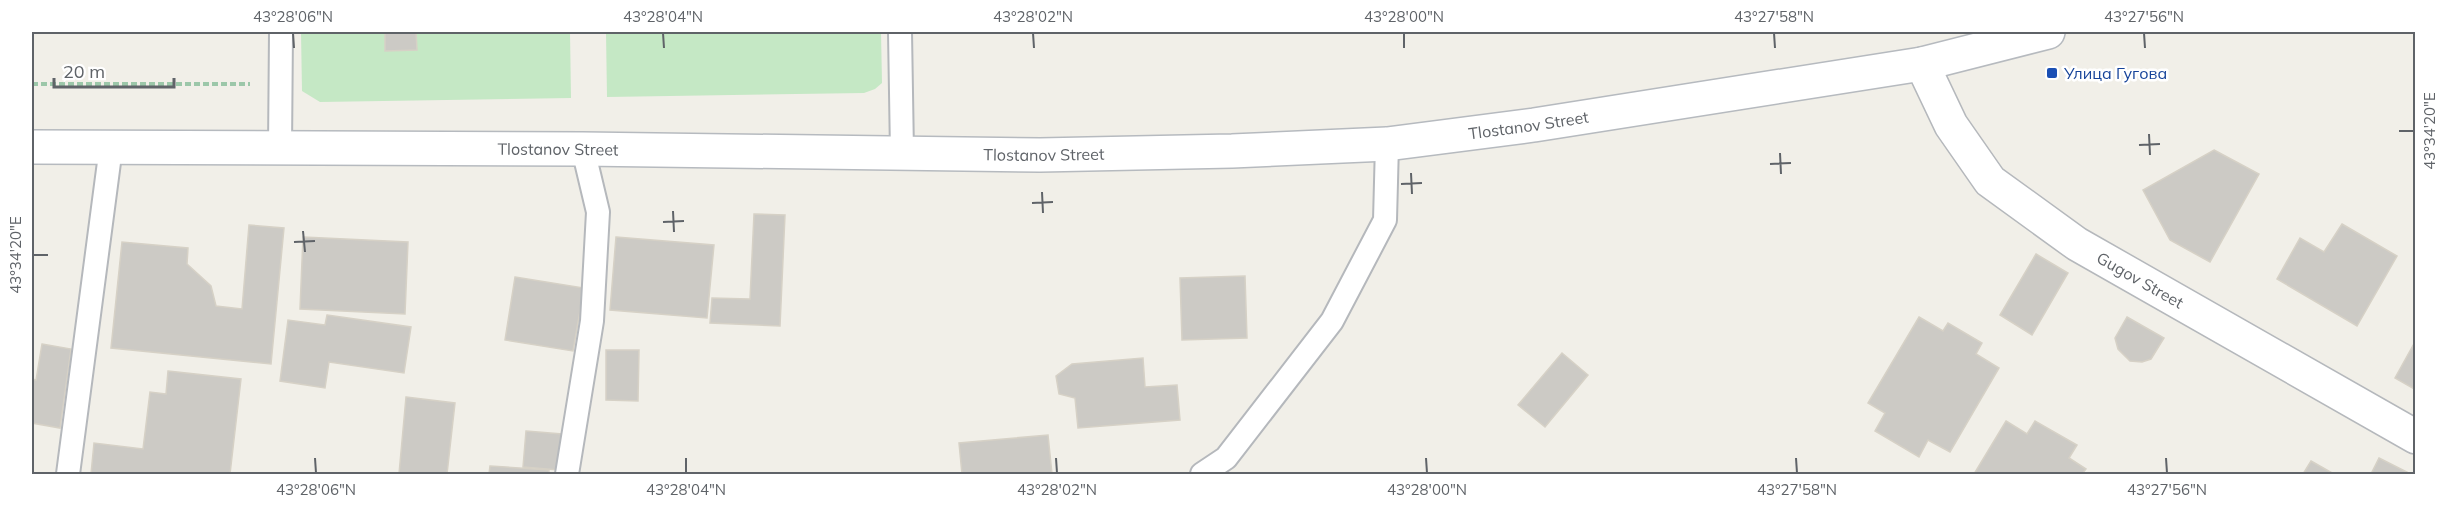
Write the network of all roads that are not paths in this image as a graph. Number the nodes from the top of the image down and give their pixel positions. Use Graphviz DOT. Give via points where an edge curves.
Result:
graph roads {
  1 [pos="281,32"];
  2 [pos="900,32"];
  3 [pos="2048,32"];
  4 [pos="1922,64"];
  5 [pos="1387,144"];
  6 [pos="32,147"];
  7 [pos="111,147"];
  8 [pos="280,148"];
  9 [pos="583,149"];
  10 [pos="902,153"];
  11 [pos="2415,437"];
  12 [pos="68,474"];
  13 [pos="567,474"];
  14 [pos="1202,474"];
  1 -- 8 [label="lane"];
  2 -- 10 [label="lane"];
  3 -- 4 [label="main road, Tlostanov Street"];
  4 -- 5 [label="main road, Tlostanov Street"];
  4 -- 11 [label="main road, Gugov Street" via="1951,125 1989,181 2078,244"];
  5 -- 10 [label="main road, Tlostanov Street" via="1160,153"];
  5 -- 14 [label="lane" via="1384,220 1332,321 1226,458"];
  6 -- 7 [label="main road, Tlostanov Street"];
  7 -- 8 [label="main road, Tlostanov Street"];
  7 -- 12 [label="lane"];
  8 -- 9 [label="main road, Tlostanov Street"];
  9 -- 10 [label="main road, Tlostanov Street"];
  9 -- 13 [label="lane" via="598,212 597,234 592,321"];
}
